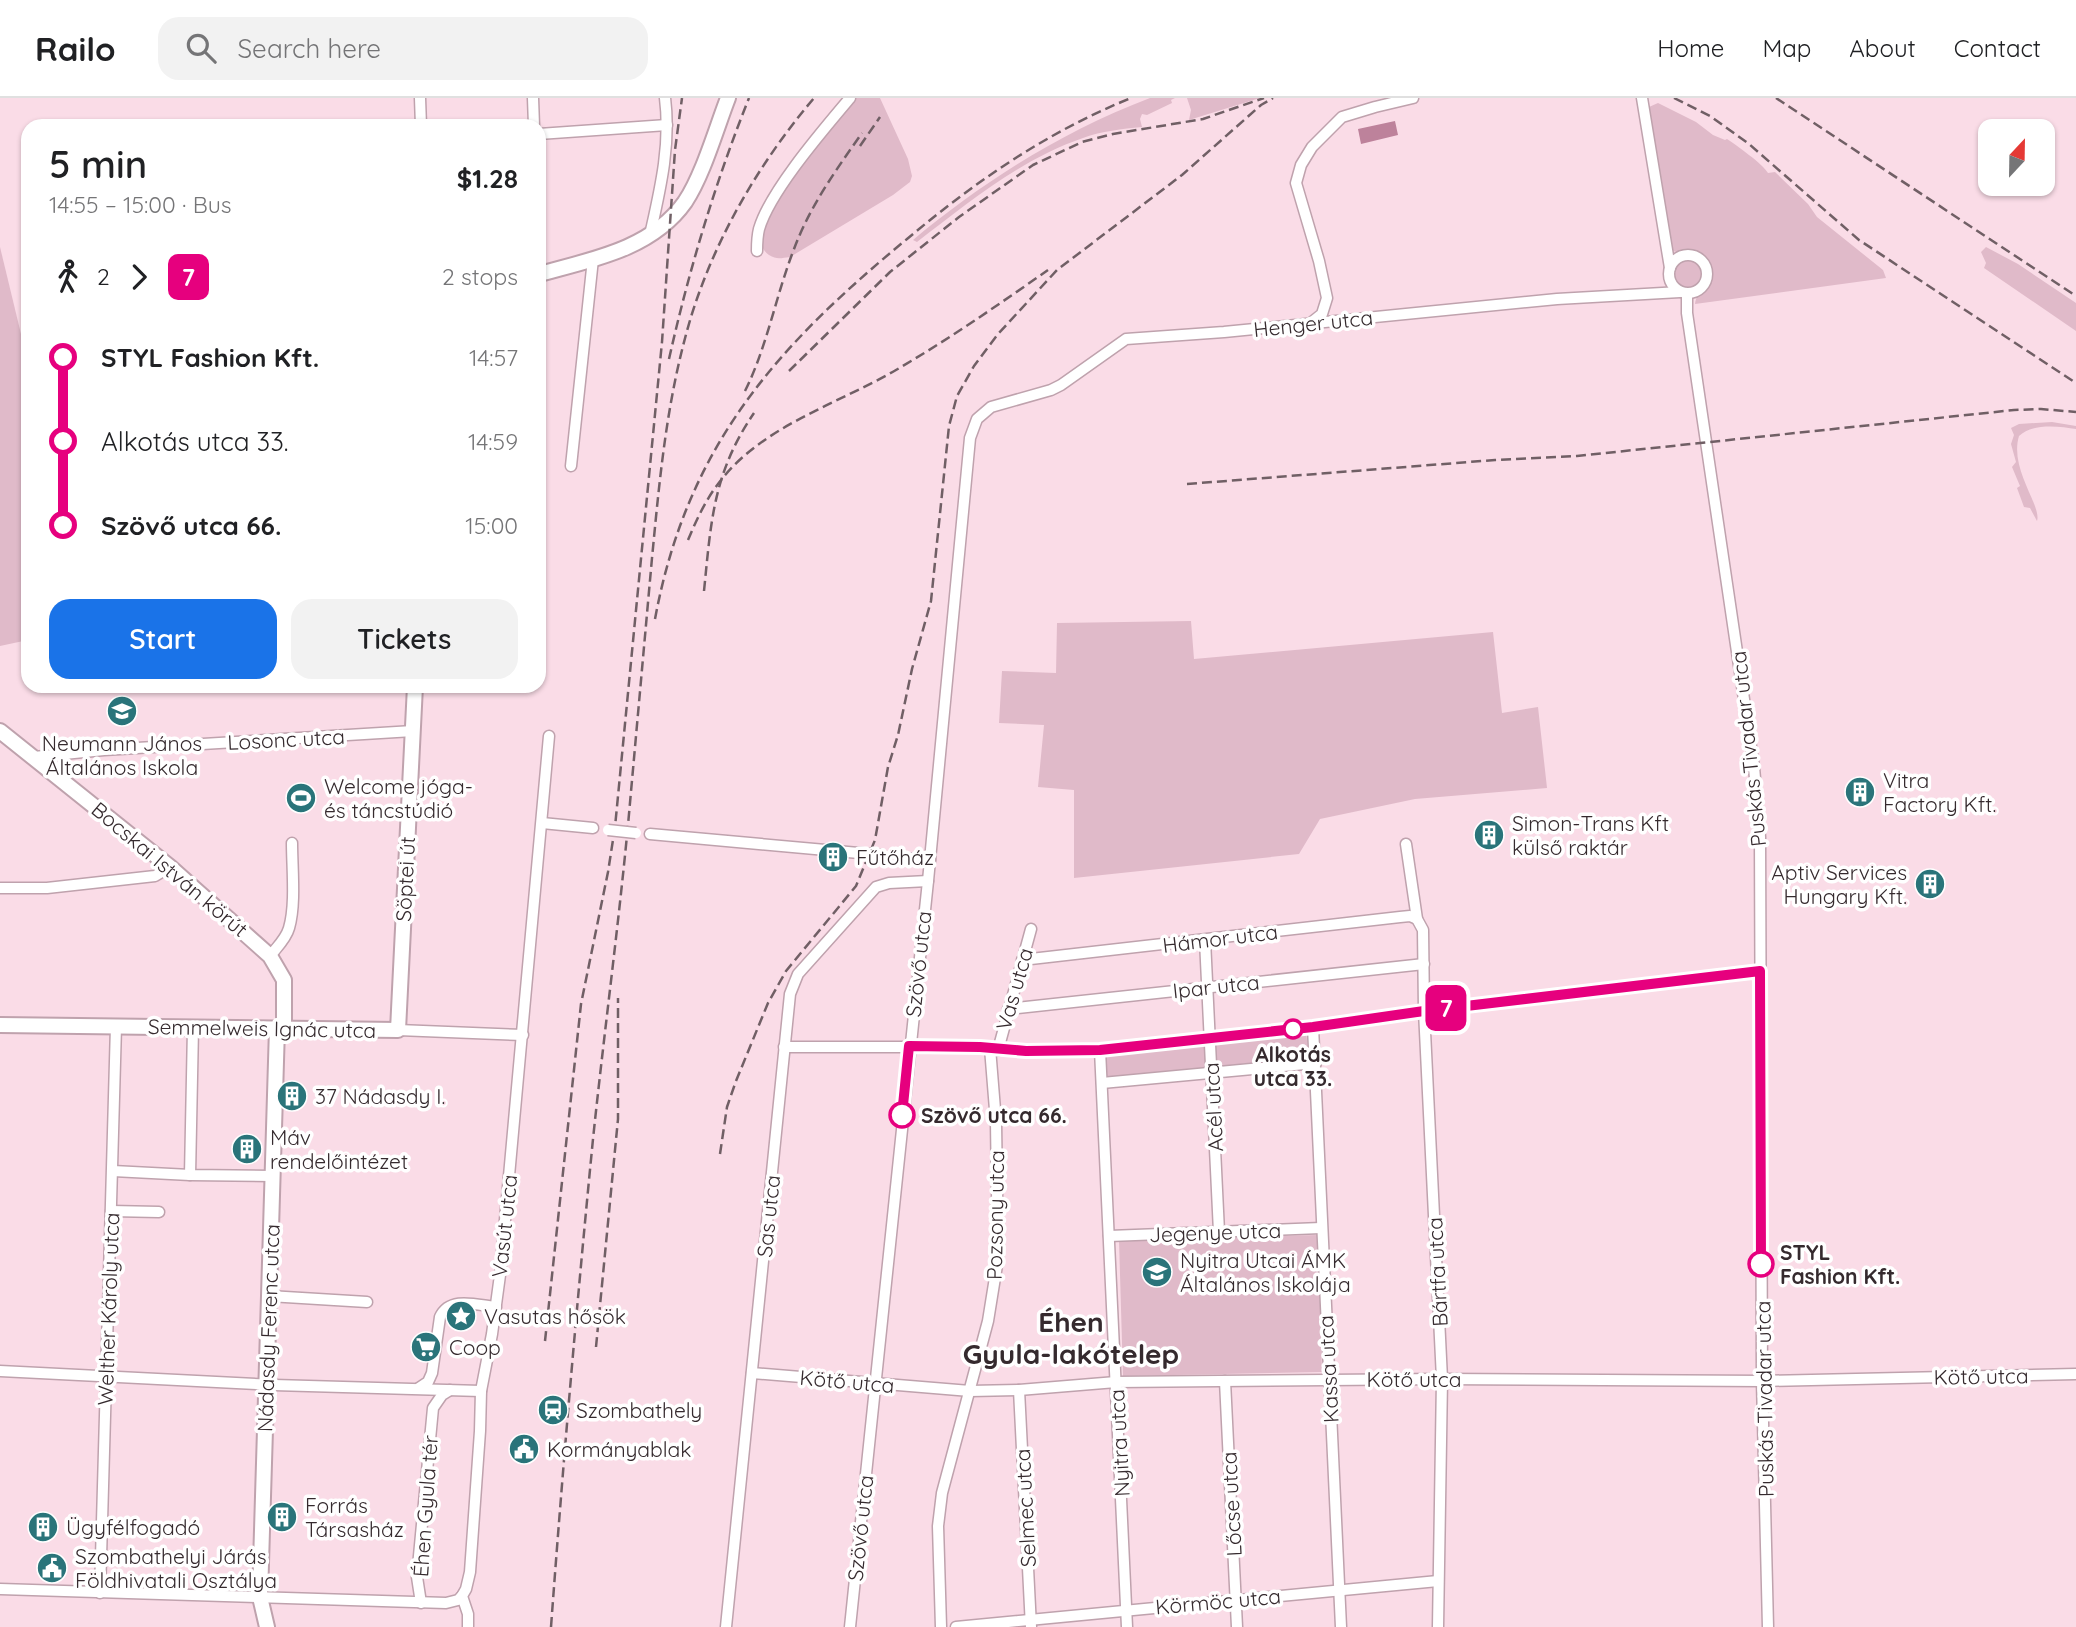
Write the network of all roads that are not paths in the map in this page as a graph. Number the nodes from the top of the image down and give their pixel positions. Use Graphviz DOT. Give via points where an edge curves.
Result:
graph roads {
  1 [pos="419,98"];
  2 [pos="533,98"];
  3 [pos="665,98"];
  4 [pos="728,98"];
  5 [pos="850,98"];
  6 [pos="1413,98"];
  7 [pos="1642,98"];
  8 [pos="420,119"];
  9 [pos="534,119"];
  10 [pos="667,125"];
  11 [pos="546,134"];
  12 [pos="650,235"];
  13 [pos="757,251"];
  14 [pos="593,259"];
  15 [pos="1670,268"];
  16 [pos="546,272"];
  17 [pos="1684,293"];
  18 [pos="1312,323"];
  19 [pos="972,427"];
  20 [pos="572,466"];
  21 [pos="415,693"];
  22 [pos="413,732"];
  23 [pos="2,734"];
  24 [pos="549,736"];
  25 [pos="34,757"];
  26 [pos="542,823"];
  27 [pos="593,828"];
  28 [pos="608,830"];
  29 [pos="636,833"];
  30 [pos="650,834"];
  31 [pos="292,843"];
  32 [pos="1406,844"];
  33 [pos="881,855"];
  34 [pos="902,858"];
  35 [pos="930,860"];
  36 [pos="170,867"];
  37 [pos="928,881"];
  38 [pos="0,888"];
  39 [pos="1417,919"];
  40 [pos="1031,929"];
  41 [pos="1205,940"];
  42 [pos="270,956"];
  43 [pos="1022,960"];
  44 [pos="1424,964"];
  45 [pos="1760,971"];
  46 [pos="1207,987"];
  47 [pos="1008,1009"];
  48 [pos="1424,1011"];
  49 [pos="0,1025"];
  50 [pos="116,1026"];
  51 [pos="1313,1027"];
  52 [pos="193,1028"];
  53 [pos="281,1028"];
  54 [pos="398,1030"];
  55 [pos="523,1035"];
  56 [pos="1210,1037"];
  57 [pos="909,1046"];
  58 [pos="784,1047"];
  59 [pos="994,1049"];
  60 [pos="1100,1050"];
  61 [pos="1316,1063"];
  62 [pos="1211,1071"];
  63 [pos="1102,1083"];
  64 [pos="113,1171"];
  65 [pos="190,1175"];
  66 [pos="272,1176"];
  67 [pos="111,1210"];
  68 [pos="159,1212"];
  69 [pos="1321,1228"];
  70 [pos="1219,1232"];
  71 [pos="1109,1236"];
  72 [pos="269,1296"];
  73 [pos="367,1302"];
  74 [pos="496,1307"];
  75 [pos="0,1371"];
  76 [pos="752,1373"];
  77 [pos="2076,1374"];
  78 [pos="105,1376"];
  79 [pos="1442,1379"];
  80 [pos="1328,1380"];
  81 [pos="1225,1381"];
  82 [pos="1762,1381"];
  83 [pos="1116,1382"];
  84 [pos="874,1384"];
  85 [pos="267,1385"];
  86 [pos="419,1388"];
  87 [pos="450,1390"];
  88 [pos="1018,1390"];
  89 [pos="481,1391"];
  90 [pos="971,1391"];
  91 [pos="433,1408"];
  92 [pos="1438,1581"];
  93 [pos="0,1588"];
  94 [pos="1338,1590"];
  95 [pos="100,1593"];
  96 [pos="462,1596"];
  97 [pos="260,1597"];
  98 [pos="1236,1600"];
  99 [pos="421,1603"];
  100 [pos="1126,1610"];
  101 [pos="1031,1623"];
  102 [pos="267,1627"];
  103 [pos="468,1627"];
  104 [pos="726,1627"];
  105 [pos="850,1627"];
  106 [pos="941,1627"];
  107 [pos="957,1627"];
  108 [pos="1127,1627"];
  109 [pos="1237,1627"];
  110 [pos="1341,1627"];
  111 [pos="1438,1627"];
  112 [pos="1768,1627"];
  1 -- 8 [label="street"];
  2 -- 9 [label="street"];
  3 -- 10 [label="street"];
  4 -- 12 [label="street" via="685,202"];
  5 -- 13 [label="street" via="775,197 759,230"];
  6 -- 18 [label="street" via="1342,117 1301,165 1296,183 1327,298 1322,314"];
  7 -- 15 [label="street, Puskás Tivadar utca"];
  10 -- 11 [label="street"];
  10 -- 12 [label="street" via="662,182"];
  12 -- 14 [label="street"];
  14 -- 16 [label="street"];
  14 -- 20 [label="street"];
  15 -- 17 [label="street, Puskás Tivadar utca" via="1671,283"];
  15 -- 17 [label="street" via="1686,255 1703,263 1704,283 1696,291"];
  17 -- 18 [label="street, Henger utca" via="1557,299"];
  17 -- 45 [label="street, Puskás Tivadar utca" via="1754,767 1760,837"];
  18 -- 19 [label="street, Henger utca" via="1126,339 1061,385 991,407"];
  19 -- 35 [label="street, Szövő utca"];
  21 -- 22 [label="street, Söptei út"];
  22 -- 25 [label="street, Losonc utca"];
  22 -- 54 [label="street, Söptei út"];
  23 -- 25 [label="street, Bocskai István körút"];
  24 -- 26 [label="street, Vasút utca"];
  25 -- 36 [label="street, Bocskai István körút"];
  26 -- 27 [label="street"];
  26 -- 55 [label="street, Vasút utca"];
  28 -- 29 [label="street, bridge"];
  30 -- 33 [label="street"];
  31 -- 42 [label="street" via="292,916 285,938"];
  32 -- 39 [label="street, Bártfa utca"];
  34 -- 35 [label="street"];
  35 -- 37 [label="street, Szövő utca"];
  36 -- 38 [label="street" via="155,876 47,888"];
  36 -- 42 [label="street, Bocskai István körút"];
  37 -- 57 [label="street, Szövő utca"];
  37 -- 58 [label="street, Sas utca" via="876,887 797,974"];
  39 -- 41 [label="street, Hámor utca" via="1409,916"];
  39 -- 44 [label="street, Bártfa utca" via="1423,930"];
  40 -- 43 [label="street, Vas utca"];
  41 -- 43 [label="street, Hámor utca"];
  41 -- 46 [label="street, Acél utca"];
  42 -- 53 [label="street, Bocskai István körút" via="284,980"];
  43 -- 47 [label="street, Vas utca"];
  44 -- 46 [label="street, Ipar utca"];
  44 -- 48 [label="street, Bártfa utca"];
  45 -- 48 [label="street"];
  45 -- 82 [label="street, Puskás Tivadar utca"];
  46 -- 47 [label="street, Ipar utca"];
  46 -- 56 [label="street, Acél utca"];
  47 -- 59 [label="street, Vas utca"];
  48 -- 51 [label="street"];
  48 -- 79 [label="street, Bártfa utca"];
  49 -- 50 [label="street, Semmelweis Ignác utca"];
  50 -- 52 [label="street, Semmelweis Ignác utca"];
  50 -- 64 [label="street, Welther Károly utca"];
  51 -- 56 [label="street"];
  51 -- 61 [label="street, Kassa utca"];
  52 -- 53 [label="street, Semmelweis Ignác utca"];
  52 -- 65 [label="street"];
  53 -- 54 [label="street, Semmelweis Ignác utca"];
  53 -- 66 [label="street, Nádasdy Ferenc utca"];
  54 -- 55 [label="street, Semmelweis Ignác utca"];
  55 -- 74 [label="street, Vasút utca"];
  56 -- 60 [label="street"];
  56 -- 62 [label="street, Acél utca"];
  57 -- 58 [label="street"];
  57 -- 59 [label="street"];
  57 -- 84 [label="street, Szövő utca"];
  58 -- 76 [label="street, Sas utca"];
  59 -- 60 [label="street"];
  59 -- 90 [label="street, Pozsony utca" via="998,1259"];
  60 -- 63 [label="street, Nyitra utca"];
  61 -- 62 [label="street"];
  61 -- 69 [label="street, Kassa utca"];
  62 -- 63 [label="street"];
  62 -- 70 [label="street, Acél utca"];
  63 -- 71 [label="street, Nyitra utca"];
  64 -- 65 [label="street"];
  64 -- 67 [label="street, Welther Károly utca"];
  65 -- 66 [label="street"];
  66 -- 72 [label="street, Nádasdy Ferenc utca"];
  67 -- 68 [label="street"];
  67 -- 78 [label="street, Welther Károly utca"];
  69 -- 70 [label="street, Jegenye utca"];
  69 -- 80 [label="street, Kassa utca"];
  70 -- 71 [label="street, Jegenye utca"];
  71 -- 83 [label="street, Nyitra utca"];
  72 -- 73 [label="street"];
  72 -- 85 [label="street, Nádasdy Ferenc utca"];
  74 -- 86 [label="street" via="456,1303 444,1309 432,1373"];
  74 -- 89 [label="street, Vasút utca"];
  75 -- 78 [label="street"];
  76 -- 84 [label="street, Kötő utca"];
  76 -- 104 [label="street, Sas utca"];
  77 -- 82 [label="street, Kötő utca"];
  78 -- 85 [label="street"];
  78 -- 95 [label="street, Welther Károly utca"];
  79 -- 80 [label="street, Kötő utca"];
  79 -- 82 [label="street, Kötő utca"];
  79 -- 92 [label="street, Bártfa utca"];
  80 -- 81 [label="street, Kötő utca"];
  80 -- 94 [label="street, Kassa utca"];
  81 -- 83 [label="street, Kötő utca"];
  81 -- 98 [label="street, Lőcse utca"];
  82 -- 112 [label="street, Puskás Tivadar utca"];
  83 -- 88 [label="street, Kötő utca"];
  83 -- 100 [label="street, Nyitra utca"];
  84 -- 90 [label="street, Kötő utca"];
  84 -- 105 [label="street, Szövő utca"];
  85 -- 86 [label="street"];
  85 -- 97 [label="street, Nádasdy Ferenc utca"];
  86 -- 87 [label="street"];
  86 -- 91 [label="street, Éhen Gyula tér"];
  87 -- 89 [label="street"];
  87 -- 91 [label="street, Éhen Gyula tér"];
  88 -- 90 [label="street, Kötő utca"];
  88 -- 101 [label="street, Selmec utca"];
  89 -- 96 [label="street, Vasút utca" via="470,1572"];
  90 -- 106 [label="street, Pozsony utca" via="939,1511"];
  91 -- 99 [label="street, Éhen Gyula tér" via="417,1577"];
  92 -- 94 [label="street, Körmöc utca"];
  92 -- 111 [label="street, Bártfa utca"];
  93 -- 95 [label="street"];
  94 -- 98 [label="street, Körmöc utca"];
  94 -- 110 [label="street, Kassa utca"];
  95 -- 97 [label="street"];
  96 -- 99 [label="street" via="452,1602"];
  96 -- 103 [label="street, Vasút utca"];
  97 -- 99 [label="street"];
  97 -- 102 [label="street, Nádasdy Ferenc utca"];
  98 -- 100 [label="street, Körmöc utca"];
  98 -- 109 [label="street, Lőcse utca"];
  100 -- 101 [label="street, Körmöc utca"];
  100 -- 108 [label="street, Nyitra utca"];
  101 -- 107 [label="street, Körmöc utca"];
}
